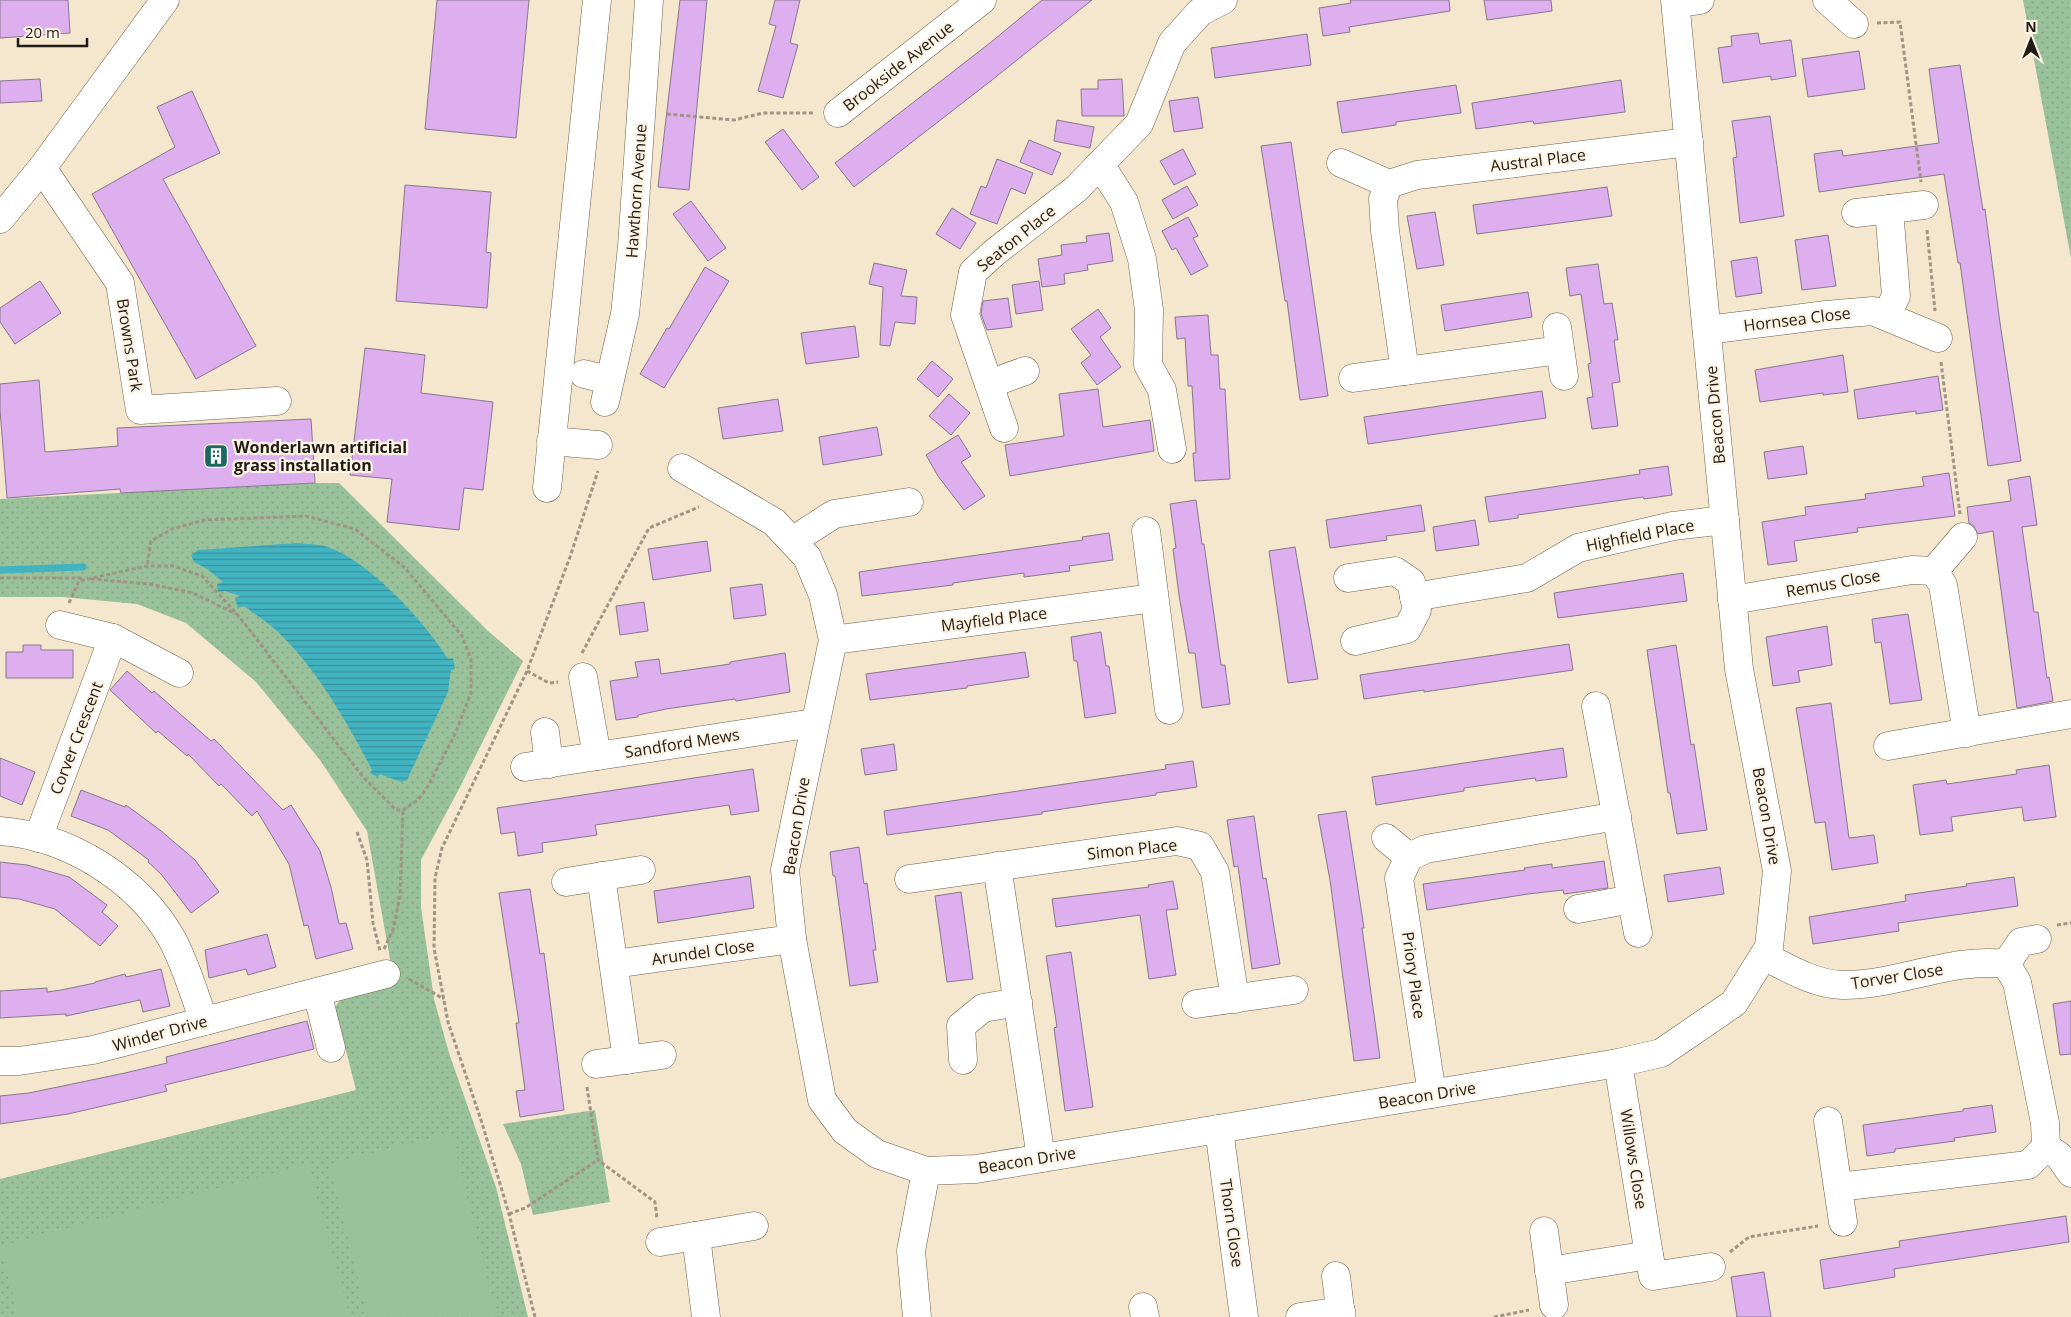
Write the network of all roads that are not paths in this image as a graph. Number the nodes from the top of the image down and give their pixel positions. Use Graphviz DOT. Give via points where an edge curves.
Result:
graph roads {
  1 [pos="165,0"];
  2 [pos="597,0"];
  3 [pos="649,0"];
  4 [pos="982,0"];
  5 [pos="1223,0"];
  6 [pos="1827,0"];
  7 [pos="1684,1"];
  8 [pos="1854,24"];
  9 [pos="838,113"];
  10 [pos="1689,142"];
  11 [pos="1341,163"];
  12 [pos="1100,164"];
  13 [pos="42,168"];
  14 [pos="1389,184"];
  15 [pos="1924,205"];
  16 [pos="1889,209"];
  17 [pos="1856,213"];
  18 [pos="0,219"];
  19 [pos="1886,316"];
  20 [pos="1707,330"];
  21 [pos="1938,338"];
  22 [pos="1560,351"];
  23 [pos="1025,370"];
  24 [pos="1406,371"];
  25 [pos="1353,378"];
  26 [pos="989,384"];
  27 [pos="599,385"];
  28 [pos="277,401"];
  29 [pos="1004,428"];
  30 [pos="551,441"];
  31 [pos="1172,449"];
  32 [pos="599,455"];
  33 [pos="682,468"];
  34 [pos="547,488"];
  35 [pos="909,502"];
  36 [pos="1725,520"];
  37 [pos="1146,531"];
  38 [pos="1963,537"];
  39 [pos="792,542"];
  40 [pos="1934,570"];
  41 [pos="1348,578"];
  42 [pos="1414,596"];
  43 [pos="1154,598"];
  44 [pos="1732,600"];
  45 [pos="60,625"];
  46 [pos="113,638"];
  47 [pos="833,640"];
  48 [pos="1355,641"];
  49 [pos="179,673"];
  50 [pos="584,677"];
  51 [pos="1596,706"];
  52 [pos="1169,710"];
  53 [pos="2071,714"];
  54 [pos="814,723"];
  55 [pos="545,732"];
  56 [pos="1967,733"];
  57 [pos="1888,746"];
  58 [pos="597,756"];
  59 [pos="1617,816"];
  60 [pos="0,831"];
  61 [pos="38,838"];
  62 [pos="1386,838"];
  63 [pos="1408,857"];
  64 [pos="997,866"];
  65 [pos="641,870"];
  66 [pos="602,876"];
  67 [pos="909,879"];
  68 [pos="566,882"];
  69 [pos="1632,899"];
  70 [pos="1578,909"];
  71 [pos="1638,933"];
  72 [pos="792,939"];
  73 [pos="2037,939"];
  74 [pos="1764,956"];
  75 [pos="614,964"];
  76 [pos="2006,964"];
  77 [pos="386,974"];
  78 [pos="1294,990"];
  79 [pos="317,992"];
  80 [pos="1235,999"];
  81 [pos="1018,1002"];
  82 [pos="1196,1004"];
  83 [pos="204,1021"];
  84 [pos="331,1048"];
  85 [pos="662,1055"];
  86 [pos="627,1060"];
  87 [pos="963,1060"];
  88 [pos="0,1061"];
  89 [pos="1618,1063"];
  90 [pos="596,1064"];
  91 [pos="1432,1094"];
  92 [pos="1828,1121"];
  93 [pos="1220,1129"];
  94 [pos="2046,1148"];
  95 [pos="1041,1158"];
  96 [pos="926,1171"];
  97 [pos="2071,1173"];
  98 [pos="1838,1187"];
  99 [pos="1843,1222"];
  100 [pos="754,1226"];
  101 [pos="1544,1231"];
  102 [pos="696,1236"];
  103 [pos="660,1242"];
  104 [pos="1649,1255"];
  105 [pos="1711,1267"];
  106 [pos="1550,1271"];
  107 [pos="1336,1276"];
  108 [pos="1554,1305"];
  109 [pos="1341,1314"];
  110 [pos="706,1317"];
  111 [pos="916,1317"];
  112 [pos="1244,1317"];
  113 [pos="1300,1317"];
  1 -- 13 [label="street"];
  2 -- 30 [label="street"];
  3 -- 27 [label="street, Hawthorn Avenue" via="625,314"];
  4 -- 9 [label="street, Brookside Avenue"];
  5 -- 12 [label="street, Seaton Place" via="1200,12 1172,43 1139,124"];
  6 -- 8 [label="street"];
  7 -- 10 [label="street, Beacon Drive"];
  10 -- 14 [label="street, Austral Place" via="1417,175"];
  10 -- 20 [label="street, Beacon Drive"];
  11 -- 14 [label="street"];
  12 -- 26 [label="street, Seaton Place" via="1076,189 973,272 965,315"];
  12 -- 31 [label="street" via="1124,202 1142,258 1156,287 1149,310 1148,365 1162,390"];
  13 -- 18 [label="street"];
  13 -- 28 [label="street, Browns Park" via="120,283 140,410"];
  14 -- 24 [label="street" via="1383,199 1385,231"];
  15 -- 16 [label="street"];
  16 -- 17 [label="street"];
  16 -- 19 [label="street" via="1896,296"];
  19 -- 20 [label="street, Hornsea Close" via="1873,311 1845,313"];
  19 -- 21 [label="street, Hornsea Close"];
  20 -- 36 [label="street, Beacon Drive"];
  22 -- 24 [label="street"];
  23 -- 26 [label="street"];
  24 -- 25 [label="street"];
  26 -- 29 [label="street, Seaton Place"];
  30 -- 32 [label="street"];
  30 -- 34 [label="street"];
  33 -- 39 [label="street, Beacon Drive" via="774,522"];
  35 -- 39 [label="street" via="834,514"];
  36 -- 42 [label="street, Highfield Place" via="1673,526 1578,548 1527,578"];
  36 -- 44 [label="street, Beacon Drive"];
  37 -- 43 [label="street"];
  38 -- 40 [label="street"];
  39 -- 47 [label="street, Beacon Drive" via="807,557 822,595"];
  40 -- 44 [label="street, Remus Close" via="1912,570"];
  40 -- 56 [label="street" via="1943,585"];
  41 -- 42 [label="street" via="1395,571 1411,582"];
  42 -- 48 [label="street" via="1417,610 1407,629"];
  43 -- 47 [label="street, Mayfield Place"];
  43 -- 52 [label="street"];
  44 -- 74 [label="street, Beacon Drive" via="1739,669 1777,871 1770,947"];
  45 -- 46 [label="street"];
  46 -- 49 [label="street"];
  46 -- 61 [label="street, Corver Crescent"];
  47 -- 54 [label="street, Beacon Drive"];
  50 -- 58 [label="street"];
  51 -- 59 [label="street"];
  53 -- 56 [label="street"];
  54 -- 58 [label="street, Sandford Mews"];
  54 -- 72 [label="street, Beacon Drive" via="785,870"];
  55 -- 58 [label="street, Sandford Mews" via="537,766"];
  56 -- 57 [label="street"];
  59 -- 63 [label="street" via="1426,849"];
  59 -- 69 [label="street"];
  60 -- 61 [label="street"];
  61 -- 83 [label="street" via="74,850 110,873 134,892 156,916 186,970"];
  62 -- 63 [label="street"];
  63 -- 91 [label="street, Priory Place" via="1399,878"];
  64 -- 67 [label="street, Simon Place"];
  64 -- 80 [label="street, Simon Place" via="1177,841 1200,846 1215,872"];
  64 -- 81 [label="street"];
  65 -- 66 [label="street"];
  66 -- 68 [label="street"];
  66 -- 75 [label="street"];
  69 -- 70 [label="street"];
  69 -- 71 [label="street"];
  72 -- 75 [label="street, Arundel Close"];
  72 -- 96 [label="street, Beacon Drive" via="822,1100 845,1131 877,1154"];
  73 -- 76 [label="street" via="2021,942"];
  74 -- 76 [label="street, Torver Close" via="1813,980 1841,985 1870,983 1985,962"];
  74 -- 89 [label="street, Beacon Drive" via="1734,1003 1661,1053"];
  75 -- 86 [label="street"];
  76 -- 94 [label="street" via="2017,982 2045,1123"];
  77 -- 79 [label="street, Winder Drive"];
  78 -- 80 [label="street"];
  79 -- 83 [label="street, Winder Drive"];
  79 -- 84 [label="street"];
  80 -- 82 [label="street"];
  81 -- 87 [label="street" via="983,1008 961,1026"];
  81 -- 95 [label="street"];
  83 -- 88 [label="street, Winder Drive" via="93,1050"];
  85 -- 86 [label="street"];
  86 -- 90 [label="street"];
  89 -- 91 [label="street, Beacon Drive"];
  89 -- 104 [label="street, Willows Close"];
  91 -- 93 [label="street, Beacon Drive"];
  92 -- 98 [label="street"];
  93 -- 95 [label="street, Beacon Drive"];
  93 -- 112 [label="street, Thorn Close"];
  94 -- 97 [label="street" via="2059,1156"];
  94 -- 98 [label="street" via="2028,1165"];
  95 -- 96 [label="street, Beacon Drive" via="976,1168"];
  96 -- 111 [label="street" via="912,1252"];
  98 -- 99 [label="street"];
  100 -- 102 [label="street"];
  101 -- 106 [label="street"];
  102 -- 103 [label="street"];
  102 -- 110 [label="street"];
  104 -- 105 [label="street, Willows Close" via="1653,1276"];
  104 -- 106 [label="street"];
  106 -- 108 [label="street"];
  107 -- 109 [label="street"];
  109 -- 113 [label="street"];
}
